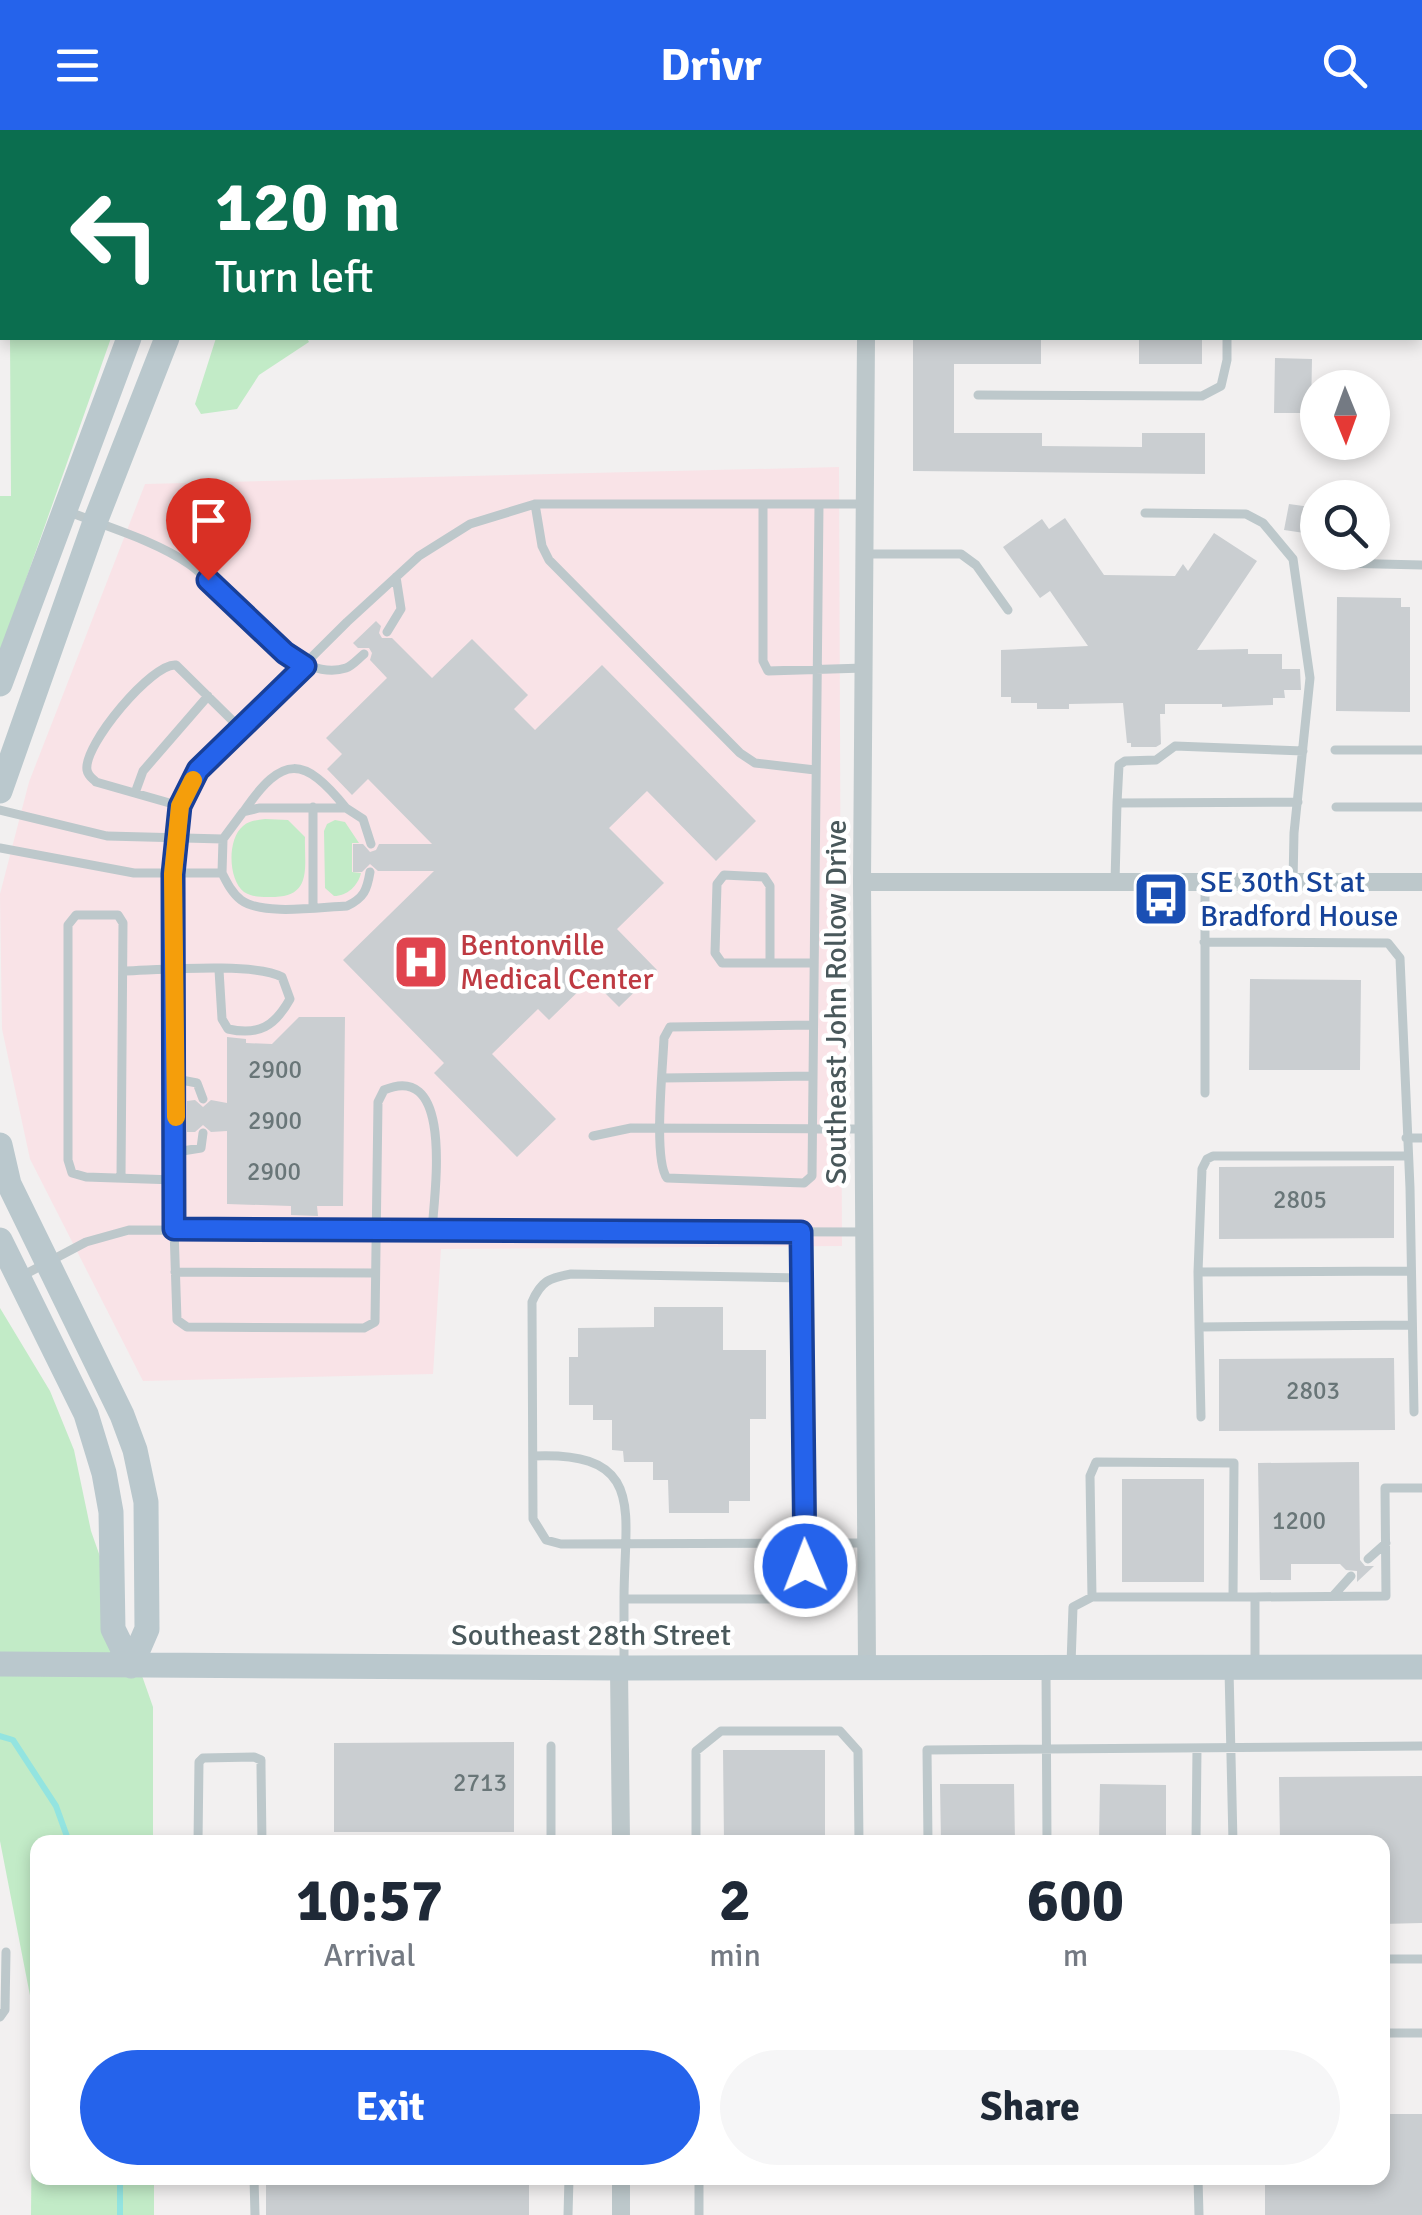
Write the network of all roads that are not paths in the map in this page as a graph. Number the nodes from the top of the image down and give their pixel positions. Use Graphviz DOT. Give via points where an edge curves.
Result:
graph roads {
  1 [pos="128,340"];
  2 [pos="166,340"];
  3 [pos="866,340"];
  4 [pos="1227,340"];
  5 [pos="978,395"];
  6 [pos="535,504"];
  7 [pos="764,504"];
  8 [pos="818,504"];
  9 [pos="866,504"];
  10 [pos="66,511"];
  11 [pos="1145,513"];
  12 [pos="95,522"];
  13 [pos="866,554"];
  14 [pos="1390,564"];
  15 [pos="1422,565"];
  16 [pos="396,577"];
  17 [pos="1008,610"];
  18 [pos="387,632"];
  19 [pos="364,654"];
  20 [pos="305,666"];
  21 [pos="864,668"];
  22 [pos="815,670"];
  23 [pos="0,684"];
  24 [pos="208,696"];
  25 [pos="241,728"];
  26 [pos="1335,750"];
  27 [pos="1422,750"];
  28 [pos="1303,752"];
  29 [pos="814,770"];
  30 [pos="0,791"];
  31 [pos="135,792"];
  32 [pos="1298,802"];
  33 [pos="1118,803"];
  34 [pos="180,806"];
  35 [pos="313,807"];
  36 [pos="1336,807"];
  37 [pos="1422,807"];
  38 [pos="346,808"];
  39 [pos="0,810"];
  40 [pos="244,812"];
  41 [pos="175,837"];
  42 [pos="223,840"];
  43 [pos="370,844"];
  44 [pos="0,848"];
  45 [pos="370,872"];
  46 [pos="173,874"];
  47 [pos="222,874"];
  48 [pos="862,882"];
  49 [pos="1115,882"];
  50 [pos="1205,882"];
  51 [pos="1294,882"];
  52 [pos="1422,882"];
  53 [pos="314,907"];
  54 [pos="1204,942"];
  55 [pos="770,963"];
  56 [pos="813,963"];
  57 [pos="176,969"];
  58 [pos="219,970"];
  59 [pos="125,971"];
  60 [pos="812,1024"];
  61 [pos="812,1076"];
  62 [pos="662,1078"];
  63 [pos="176,1079"];
  64 [pos="1205,1093"];
  65 [pos="203,1100"];
  66 [pos="660,1129"];
  67 [pos="863,1129"];
  68 [pos="812,1130"];
  69 [pos="203,1133"];
  70 [pos="594,1136"];
  71 [pos="1406,1138"];
  72 [pos="1422,1138"];
  73 [pos="0,1146"];
  74 [pos="176,1152"];
  75 [pos="1406,1156"];
  76 [pos="121,1178"];
  77 [pos="175,1180"];
  78 [pos="174,1229"];
  79 [pos="432,1231"];
  80 [pos="376,1232"];
  81 [pos="801,1232"];
  82 [pos="864,1232"];
  83 [pos="0,1240"];
  84 [pos="46,1262"];
  85 [pos="1412,1271"];
  86 [pos="175,1272"];
  87 [pos="1198,1272"];
  88 [pos="375,1273"];
  89 [pos="801,1278"];
  90 [pos="18,1279"];
  91 [pos="1417,1296"];
  92 [pos="1412,1325"];
  93 [pos="1200,1326"];
  94 [pos="1414,1412"];
  95 [pos="1201,1417"];
  96 [pos="532,1456"];
  97 [pos="1422,1488"];
  98 [pos="804,1542"];
  99 [pos="1386,1543"];
  100 [pos="624,1544"];
  101 [pos="866,1544"];
  102 [pos="1368,1559"];
  103 [pos="1351,1576"];
  104 [pos="1092,1597"];
  105 [pos="1233,1597"];
  106 [pos="1255,1597"];
  107 [pos="1332,1597"];
  108 [pos="624,1599"];
  109 [pos="0,1664"];
  110 [pos="131,1666"];
  111 [pos="867,1666"];
  112 [pos="1059,1666"];
  113 [pos="1242,1667"];
  114 [pos="1422,1667"];
  115 [pos="622,1668"];
  116 [pos="551,1746"];
  117 [pos="1422,1746"];
  118 [pos="1197,1749"];
  119 [pos="1232,1749"];
  120 [pos="1047,1750"];
  121 [pos="198,1835"];
  122 [pos="262,1835"];
  123 [pos="551,1835"];
  124 [pos="621,1835"];
  125 [pos="696,1835"];
  126 [pos="860,1835"];
  127 [pos="928,1835"];
  128 [pos="1047,1835"];
  129 [pos="1196,1835"];
  130 [pos="1233,1835"];
  131 [pos="6,1952"];
  132 [pos="1390,1959"];
  133 [pos="1422,1959"];
  134 [pos="0,2017"];
  135 [pos="1390,2033"];
  136 [pos="1422,2033"];
  137 [pos="254,2185"];
  138 [pos="569,2185"];
  139 [pos="621,2185"];
  140 [pos="699,2185"];
  141 [pos="1198,2185"];
  142 [pos="255,2215"];
  143 [pos="568,2215"];
  144 [pos="621,2215"];
  145 [pos="699,2215"];
  146 [pos="1199,2215"];
  1 -- 10 [label="main road"];
  2 -- 12 [label="main road"];
  3 -- 9 [label="street, Southeast John Rollow Drive"];
  4 -- 5 [label="lane" via="1221,386 1202,396"];
  6 -- 7 [label="lane"];
  6 -- 16 [label="lane" via="470,524"];
  6 -- 29 [label="lane" via="550,560 740,753 755,763"];
  7 -- 8 [label="lane"];
  7 -- 22 [label="lane" via="763,661 768,671"];
  8 -- 9 [label="lane"];
  8 -- 22 [label="lane"];
  9 -- 13 [label="street, Southeast John Rollow Drive"];
  10 -- 12 [label="lane"];
  10 -- 23 [label="main road"];
  11 -- 28 [label="lane" via="1246,514 1263,523 1294,559 1310,678"];
  12 -- 20 [label="lane" via="188,563"];
  12 -- 30 [label="main road"];
  13 -- 17 [label="lane" via="962,554"];
  13 -- 21 [label="street, Southeast John Rollow Drive"];
  14 -- 15 [label="lane"];
  16 -- 18 [label="lane" via="401,609"];
  16 -- 20 [label="lane"];
  19 -- 20 [label="lane" via="348,668"];
  20 -- 25 [label="lane"];
  21 -- 22 [label="lane"];
  21 -- 48 [label="street, Southeast John Rollow Drive"];
  22 -- 29 [label="lane"];
  24 -- 25 [label="lane"];
  24 -- 31 [label="lane" via="143,771"];
  24 -- 31 [label="lane" via="168,664 114,715 86,768 96,782"];
  25 -- 34 [label="lane" via="198,770"];
  26 -- 27 [label="lane"];
  28 -- 32 [label="lane"];
  28 -- 33 [label="lane" via="1175,746 1156,760 1119,766"];
  29 -- 56 [label="lane"];
  31 -- 34 [label="lane"];
  32 -- 33 [label="lane"];
  32 -- 51 [label="lane"];
  33 -- 49 [label="lane"];
  34 -- 41 [label="lane"];
  35 -- 38 [label="lane"];
  35 -- 40 [label="lane"];
  35 -- 53 [label="lane"];
  36 -- 37 [label="lane"];
  38 -- 40 [label="lane" via="323,779 290,768 272,776"];
  38 -- 43 [label="lane" via="363,819"];
  39 -- 41 [label="lane" via="107,836"];
  40 -- 42 [label="lane"];
  41 -- 42 [label="lane"];
  41 -- 46 [label="lane"];
  42 -- 47 [label="lane"];
  44 -- 46 [label="lane"];
  45 -- 53 [label="lane" via="360,900"];
  46 -- 47 [label="lane"];
  46 -- 57 [label="lane"];
  47 -- 53 [label="lane" via="244,903"];
  48 -- 49 [label="street"];
  48 -- 67 [label="street, Southeast John Rollow Drive"];
  49 -- 50 [label="street"];
  50 -- 51 [label="street"];
  50 -- 54 [label="lane"];
  51 -- 52 [label="street"];
  54 -- 64 [label="lane"];
  54 -- 71 [label="lane" via="1395,948"];
  55 -- 55 [label="lane" via="722,964 715,953 717,884 724,875 764,877 770,886"];
  55 -- 56 [label="lane"];
  56 -- 60 [label="lane"];
  57 -- 58 [label="lane"];
  57 -- 59 [label="lane"];
  57 -- 63 [label="lane"];
  58 -- 58 [label="lane" via="282,976 290,999 279,1018 261,1031 228,1029"];
  59 -- 76 [label="lane"];
  59 -- 76 [label="lane" via="118,915 76,916 68,924 68,1160 72,1173"];
  60 -- 61 [label="lane"];
  60 -- 62 [label="lane" via="670,1027"];
  61 -- 62 [label="lane"];
  61 -- 68 [label="lane"];
  62 -- 66 [label="lane"];
  63 -- 65 [label="lane" via="197,1083"];
  63 -- 74 [label="lane"];
  66 -- 68 [label="lane"];
  66 -- 68 [label="lane" via="660,1169 667,1178 804,1183 812,1176"];
  66 -- 70 [label="lane"];
  67 -- 68 [label="lane"];
  67 -- 82 [label="street, Southeast John Rollow Drive"];
  69 -- 74 [label="lane" via="201,1148"];
  71 -- 72 [label="lane"];
  71 -- 75 [label="lane"];
  73 -- 84 [label="main road" via="9,1184"];
  74 -- 77 [label="lane"];
  75 -- 85 [label="lane"];
  75 -- 87 [label="lane" via="1206,1159"];
  76 -- 77 [label="lane"];
  77 -- 78 [label="lane"];
  78 -- 80 [label="lane"];
  78 -- 84 [label="lane" via="112,1233"];
  78 -- 86 [label="lane"];
  79 -- 80 [label="lane"];
  79 -- 80 [label="lane" via="436,1127 424,1098 396,1085 378,1102"];
  79 -- 81 [label="lane"];
  80 -- 88 [label="lane"];
  81 -- 82 [label="lane"];
  81 -- 89 [label="lane"];
  82 -- 101 [label="street, Southeast John Rollow Drive"];
  83 -- 90 [label="main road"];
  84 -- 90 [label="lane"];
  84 -- 110 [label="main road" via="136,1450 146,1502 147,1629"];
  85 -- 87 [label="lane"];
  85 -- 91 [label="lane"];
  86 -- 88 [label="lane"];
  86 -- 88 [label="lane" via="178,1320 186,1327 324,1328 375,1322"];
  87 -- 93 [label="lane"];
  89 -- 96 [label="lane" via="548,1278 532,1302"];
  89 -- 98 [label="lane"];
  90 -- 110 [label="main road" via="86,1414 104,1473 112,1512 113,1630"];
  91 -- 92 [label="lane"];
  92 -- 93 [label="lane"];
  92 -- 94 [label="lane"];
  93 -- 95 [label="lane"];
  96 -- 100 [label="lane" via="562,1454 616,1477 624,1494"];
  96 -- 100 [label="lane" via="533,1519 546,1540"];
  97 -- 99 [label="lane" via="1385,1488"];
  98 -- 100 [label="lane"];
  98 -- 101 [label="lane"];
  98 -- 108 [label="lane" via="802,1597"];
  99 -- 102 [label="lane"];
  99 -- 107 [label="lane" via="1386,1596"];
  100 -- 108 [label="lane"];
  101 -- 111 [label="street, Southeast John Rollow Drive"];
  103 -- 107 [label="lane"];
  104 -- 105 [label="lane"];
  104 -- 105 [label="lane" via="1090,1476 1096,1462 1234,1463"];
  104 -- 112 [label="lane" via="1073,1607"];
  105 -- 106 [label="lane"];
  106 -- 107 [label="lane"];
  106 -- 113 [label="lane"];
  108 -- 115 [label="lane"];
  109 -- 110 [label="main road, Southeast 28th Street"];
  110 -- 115 [label="main road, Southeast 28th Street"];
  111 -- 112 [label="main road, Southeast 28th Street"];
  111 -- 115 [label="main road, Southeast 28th Street"];
  112 -- 113 [label="main road, Southeast 28th Street"];
  112 -- 120 [label="lane"];
  113 -- 114 [label="main road, Southeast 28th Street"];
  113 -- 119 [label="lane"];
  115 -- 124 [label="street"];
  116 -- 123 [label="lane"];
  117 -- 119 [label="lane"];
  118 -- 119 [label="lane"];
  118 -- 120 [label="lane"];
  118 -- 129 [label="lane"];
  119 -- 130 [label="lane"];
  120 -- 127 [label="lane" via="928,1750"];
  120 -- 128 [label="lane"];
  121 -- 122 [label="lane" via="198,1762 254,1757 262,1767"];
  125 -- 126 [label="lane" via="696,1752 721,1731 761,1731 840,1732 858,1751"];
  131 -- 134 [label="lane"];
  132 -- 133 [label="lane"];
  135 -- 136 [label="lane"];
  137 -- 142 [label="lane"];
  138 -- 143 [label="lane"];
  139 -- 144 [label="street"];
  140 -- 145 [label="lane"];
  141 -- 146 [label="lane"];
}
